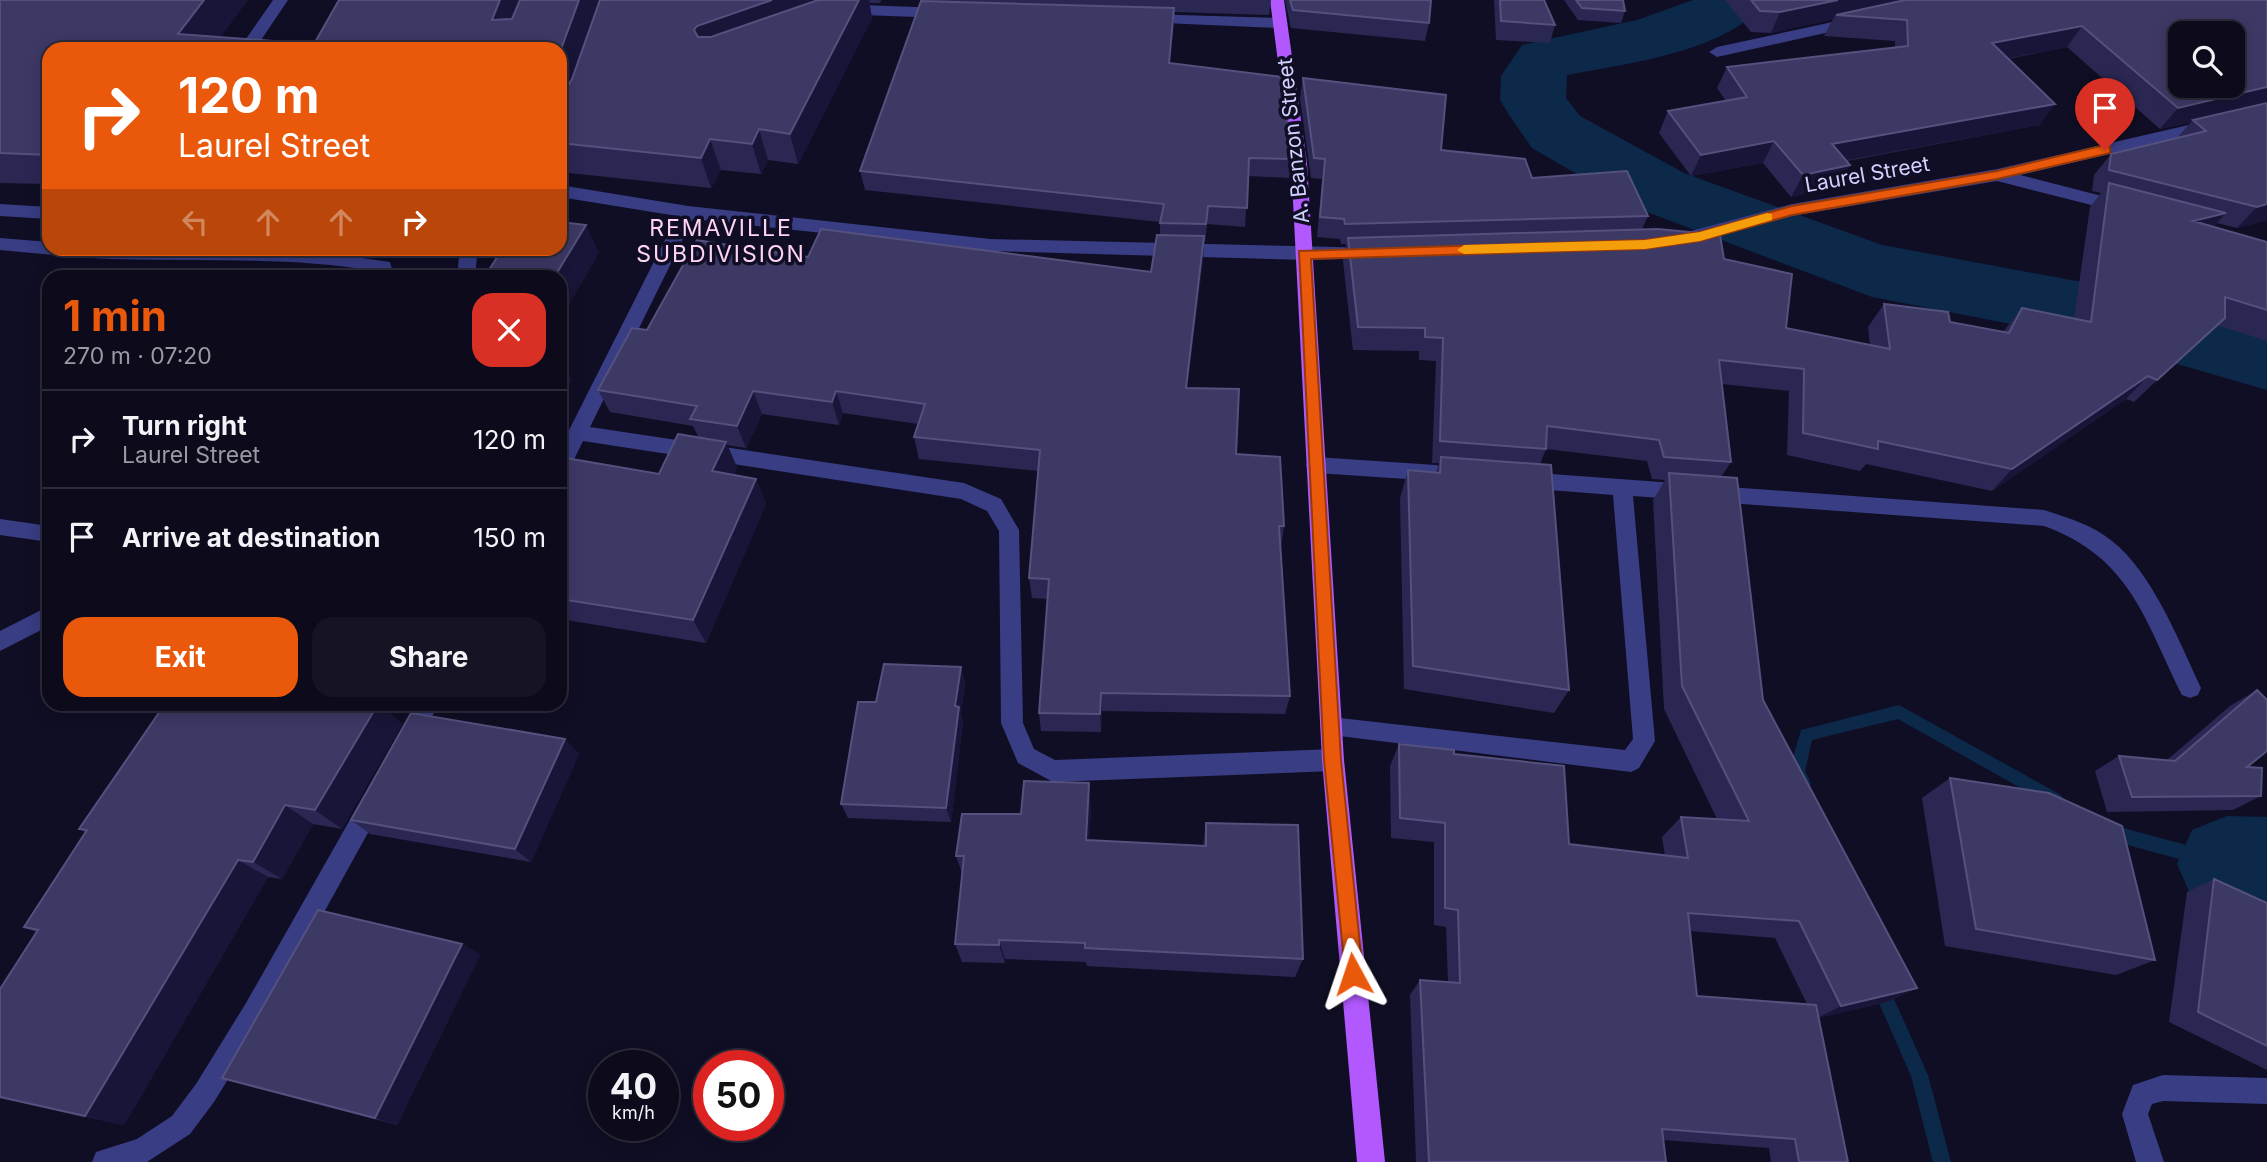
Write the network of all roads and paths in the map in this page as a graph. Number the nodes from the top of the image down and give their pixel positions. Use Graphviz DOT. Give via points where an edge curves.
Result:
graph roads {
  1 [pos="281,0"];
  2 [pos="1277,0"];
  3 [pos="861,5"];
  4 [pos="958,13"];
  5 [pos="1878,17"];
  6 [pos="1126,18"];
  7 [pos="824,23"];
  8 [pos="1280,23"];
  9 [pos="252,42"];
  10 [pos="1717,52"];
  11 [pos="2267,112"];
  12 [pos="1997,175"];
  13 [pos="567,192"];
  14 [pos="0,210"];
  15 [pos="688,212"];
  16 [pos="42,213"];
  17 [pos="2146,213"];
  18 [pos="1667,241"];
  19 [pos="0,244"];
  20 [pos="42,247"];
  21 [pos="1386,252"];
  22 [pos="1304,254"];
  23 [pos="284,256"];
  24 [pos="384,270"];
  25 [pos="580,433"];
  26 [pos="567,456"];
  27 [pos="1316,465"];
  28 [pos="1455,475"];
  29 [pos="1497,478"];
  30 [pos="1622,486"];
  31 [pos="0,527"];
  32 [pos="42,533"];
  33 [pos="42,619"];
  34 [pos="0,642"];
  35 [pos="2190,688"];
  36 [pos="424,711"];
  37 [pos="1331,727"];
  38 [pos="1333,760"];
  39 [pos="395,763"];
  40 [pos="381,786"];
  41 [pos="2267,1091"];
  42 [pos="106,1162"];
  43 [pos="1371,1162"];
  44 [pos="2150,1162"];
  1 -- 9 [label="street"];
  2 -- 8 [label="main road, A. Banzon Street"];
  3 -- 4 [label="street"];
  3 -- 7 [label="street"];
  5 -- 10 [label="street"];
  6 -- 8 [label="street"];
  8 -- 22 [label="main road, A. Banzon Street" via="1299,163"];
  11 -- 12 [label="street, Laurel Street"];
  12 -- 17 [label="street"];
  12 -- 18 [label="street, Laurel Street" via="1792,210"];
  13 -- 15 [label="street"];
  14 -- 16 [label="street"];
  15 -- 22 [label="street" via="990,245"];
  15 -- 25 [label="street"];
  19 -- 20 [label="street"];
  21 -- 22 [label="street"];
  22 -- 27 [label="main road, A. Banzon Street"];
  23 -- 24 [label="street" via="361,261"];
  25 -- 26 [label="street"];
  25 -- 38 [label="street" via="964,491 994,505 1010,530 1012,723 1026,756 1053,771"];
  27 -- 28 [label="street"];
  27 -- 37 [label="main road, A. Banzon Street"];
  29 -- 30 [label="street"];
  30 -- 35 [label="street" via="2015,513 2073,528 2111,552 2136,586"];
  30 -- 37 [label="street" via="1644,741 1631,761"];
  31 -- 32 [label="street"];
  33 -- 34 [label="street"];
  36 -- 39 [label="street"];
  37 -- 38 [label="main road, A. Banzon Street"];
  38 -- 43 [label="main road, A. Banzon Street"];
  40 -- 42 [label="street" via="205,1093 181,1125 144,1150"];
  41 -- 44 [label="street" via="2163,1088 2142,1094 2135,1114"];
}
